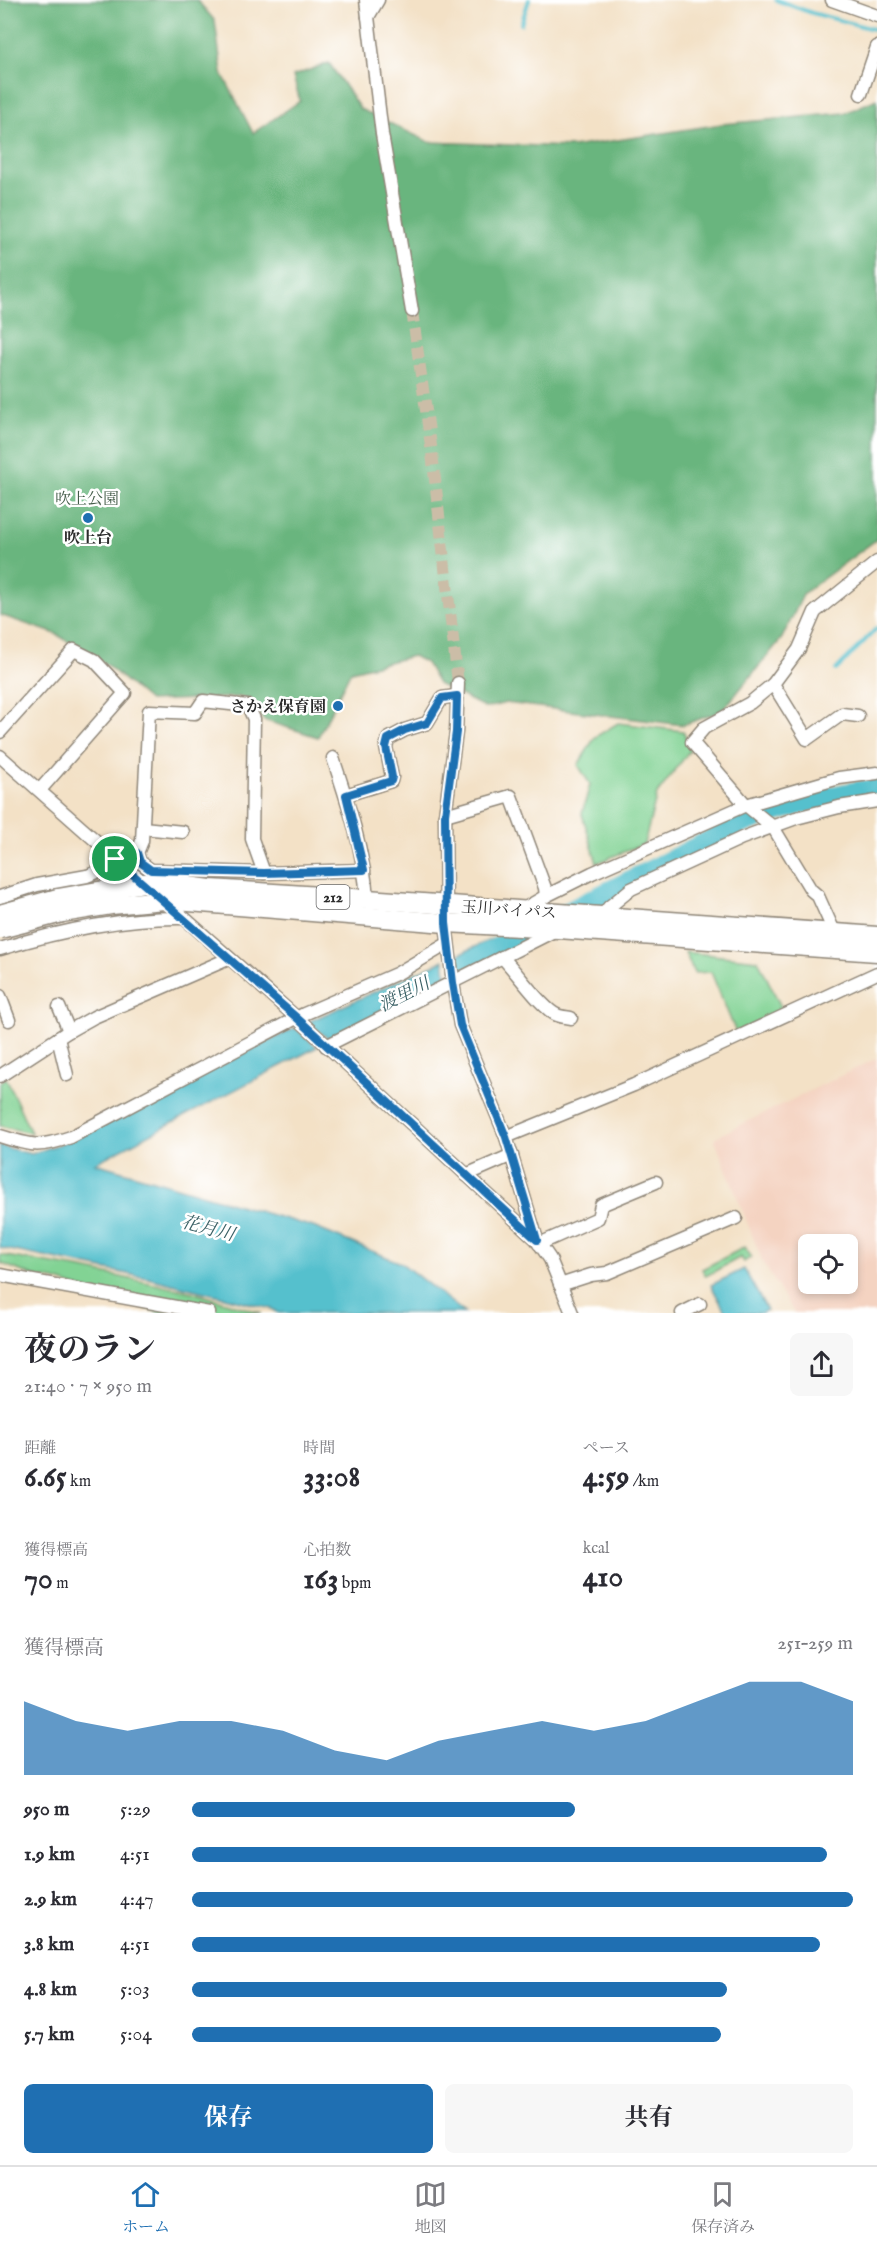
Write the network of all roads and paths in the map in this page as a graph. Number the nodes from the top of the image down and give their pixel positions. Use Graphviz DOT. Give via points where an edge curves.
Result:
graph roads {
  1 [pos="366,0"];
  2 [pos="378,0"];
  3 [pos="832,0"];
  4 [pos="877,16"];
  5 [pos="368,17"];
  6 [pos="877,47"];
  7 [pos="861,93"];
  8 [pos="412,311"];
  9 [pos="876,563"];
  10 [pos="458,683"];
  11 [pos="773,684"];
  12 [pos="457,696"];
  13 [pos="858,716"];
  14 [pos="0,732"];
  15 [pos="0,756"];
  16 [pos="333,758"];
  17 [pos="877,773"];
  18 [pos="40,790"];
  19 [pos="346,795"];
  20 [pos="877,801"];
  21 [pos="746,805"];
  22 [pos="445,815"];
  23 [pos="772,827"];
  24 [pos="143,828"];
  25 [pos="183,832"];
  26 [pos="137,853"];
  27 [pos="115,859"];
  28 [pos="364,870"];
  29 [pos="264,873"];
  30 [pos="144,883"];
  31 [pos="37,885"];
  32 [pos="546,896"];
  33 [pos="0,897"];
  34 [pos="367,899"];
  35 [pos="164,900"];
  36 [pos="60,906"];
  37 [pos="521,911"];
  38 [pos="0,914"];
  39 [pos="445,914"];
  40 [pos="183,918"];
  41 [pos="602,924"];
  42 [pos="558,929"];
  43 [pos="0,930"];
  44 [pos="50,935"];
  45 [pos="877,936"];
  46 [pos="839,941"];
  47 [pos="447,944"];
  48 [pos="0,949"];
  49 [pos="877,952"];
  50 [pos="502,957"];
  51 [pos="228,959"];
  52 [pos="877,973"];
  53 [pos="453,983"];
  54 [pos="0,996"];
  55 [pos="58,1007"];
  56 [pos="571,1018"];
  57 [pos="9,1020"];
  58 [pos="300,1021"];
  59 [pos="63,1034"];
  60 [pos="326,1046"];
  61 [pos="67,1075"];
  62 [pos="0,1077"];
  63 [pos="0,1136"];
  64 [pos="506,1137"];
  65 [pos="512,1155"];
  66 [pos="466,1175"];
  67 [pos="656,1182"];
  68 [pos="736,1218"];
  69 [pos="538,1242"];
  70 [pos="0,1275"];
  71 [pos="560,1285"];
  72 [pos="172,1310"];
  73 [pos="209,1313"];
  74 [pos="572,1313"];
  1 -- 5 [label="street"];
  2 -- 5 [label="street"];
  3 -- 4 [label="street"];
  5 -- 8 [label="street" via="382,134"];
  6 -- 7 [label="street"];
  9 -- 11 [label="street" via="815,612 799,649"];
  10 -- 12 [label="street"];
  11 -- 13 [label="street" via="807,739 842,714"];
  11 -- 21 [label="street" via="750,704 704,728 692,742"];
  12 -- 19 [label="street" via="442,698 427,723 388,739 391,781"];
  12 -- 22 [label="street"];
  14 -- 18 [label="street" via="74,650 94,660 125,693"];
  15 -- 18 [label="street"];
  16 -- 19 [label="street"];
  17 -- 21 [label="street" via="839,777"];
  18 -- 27 [label="street"];
  19 -- 28 [label="street"];
  20 -- 23 [label="street" via="839,807"];
  21 -- 23 [label="street"];
  21 -- 32 [label="street"];
  22 -- 32 [label="street" via="511,796"];
  22 -- 39 [label="street"];
  23 -- 41 [label="street" via="631,889 609,907"];
  23 -- 46 [label="street" via="818,896"];
  24 -- 25 [label="street"];
  24 -- 26 [label="street"];
  24 -- 29 [label="street" via="149,711 195,713 203,701 248,706 254,719 252,839"];
  26 -- 27 [label="street"];
  26 -- 29 [label="street" via="140,862 151,870"];
  27 -- 30 [label="street"];
  27 -- 31 [label="street" via="87,876"];
  28 -- 29 [label="street"];
  28 -- 34 [label="street"];
  30 -- 34 [label="highway, 玉川バイパス / 212"];
  30 -- 35 [label="street"];
  30 -- 36 [label="highway, 玉川バイパス / 212"];
  31 -- 33 [label="street"];
  31 -- 44 [label="street"];
  32 -- 37 [label="street"];
  34 -- 39 [label="highway, 玉川バイパス / 212"];
  35 -- 36 [label="highway, 玉川バイパス / 212"];
  35 -- 39 [label="highway, 玉川バイパス / 212"];
  35 -- 40 [label="street"];
  36 -- 38 [label="highway, 玉川バイパス / 212, bridge"];
  36 -- 43 [label="highway, 玉川バイパス / 212, bridge"];
  37 -- 39 [label="highway, 玉川バイパス / 212"];
  37 -- 41 [label="highway, 玉川バイパス / 212" via="583,915"];
  39 -- 42 [label="highway, 玉川バイパス / 212" via="498,926"];
  39 -- 47 [label="street"];
  40 -- 44 [label="street" via="120,922"];
  40 -- 51 [label="street"];
  41 -- 42 [label="highway, 玉川バイパス / 212"];
  41 -- 46 [label="highway, 玉川バイパス / 212"];
  42 -- 50 [label="street"];
  44 -- 48 [label="street"];
  45 -- 46 [label="highway, 玉川バイパス / 212"];
  46 -- 49 [label="highway, 玉川バイパス / 212"];
  47 -- 53 [label="street"];
  47 -- 58 [label="street"];
  50 -- 53 [label="street"];
  50 -- 56 [label="street" via="546,1008"];
  51 -- 58 [label="street"];
  51 -- 59 [label="street"];
  52 -- 64 [label="street" via="634,1085"];
  53 -- 60 [label="street"];
  53 -- 64 [label="street" via="460,1025"];
  54 -- 57 [label="street"];
  55 -- 59 [label="street"];
  58 -- 60 [label="street"];
  58 -- 63 [label="street" via="71,1137 31,1146"];
  59 -- 61 [label="street"];
  59 -- 62 [label="street"];
  60 -- 66 [label="street"];
  64 -- 65 [label="street"];
  65 -- 66 [label="street"];
  65 -- 69 [label="street"];
  66 -- 69 [label="street"];
  67 -- 69 [label="street" via="601,1205 598,1218"];
  68 -- 71 [label="street" via="607,1273"];
  69 -- 71 [label="street"];
  70 -- 72 [label="street"];
  71 -- 74 [label="street"];
  72 -- 73 [label="street"];
}
